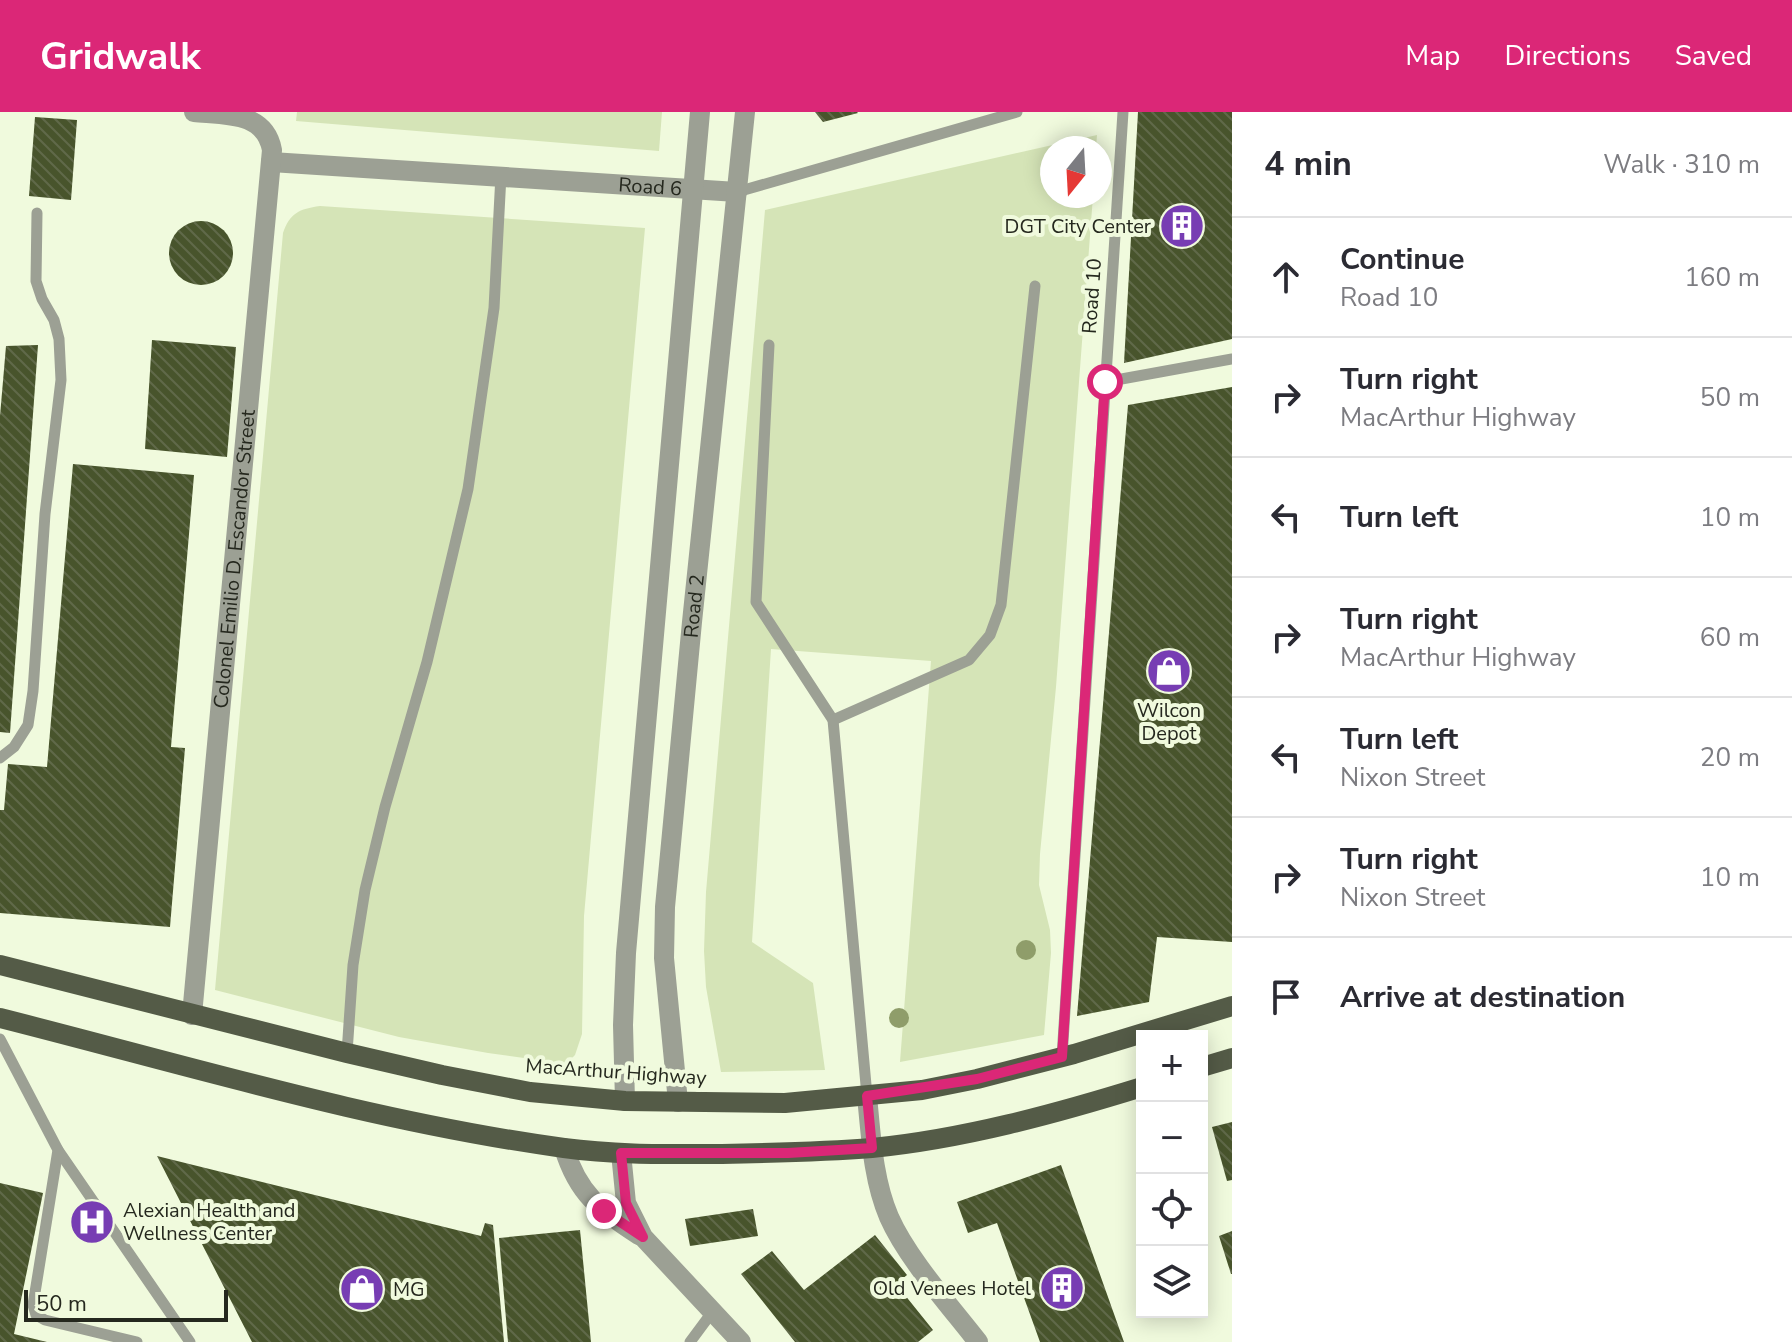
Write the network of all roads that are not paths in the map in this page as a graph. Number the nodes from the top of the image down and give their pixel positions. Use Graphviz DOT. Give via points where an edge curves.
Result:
graph roads {
  1 [pos="194,112"];
  2 [pos="700,112"];
  3 [pos="745,112"];
  4 [pos="1017,112"];
  5 [pos="1123,112"];
  6 [pos="248,114"];
  7 [pos="271,162"];
  8 [pos="501,175"];
  9 [pos="693,189"];
  10 [pos="737,192"];
  11 [pos="37,213"];
  12 [pos="1035,286"];
  13 [pos="769,345"];
  14 [pos="1232,359"];
  15 [pos="1105,382"];
  16 [pos="655,618"];
  17 [pos="692,622"];
  18 [pos="833,720"];
  19 [pos="0,758"];
  20 [pos="1,969"];
  21 [pos="1232,1006"];
  22 [pos="192,1015"];
  23 [pos="0,1018"];
  24 [pos="0,1039"];
  25 [pos="347,1053"];
  26 [pos="1062,1057"];
  27 [pos="1232,1058"];
  28 [pos="1208,1065"];
  29 [pos="1136,1089"];
  30 [pos="867,1096"];
  31 [pos="625,1101"];
  32 [pos="678,1102"];
  33 [pos="564,1148"];
  34 [pos="872,1148"];
  35 [pos="58,1150"];
  36 [pos="621,1153"];
  37 [pos="643,1237"];
  38 [pos="713,1311"];
  39 [pos="137,1342"];
  40 [pos="190,1342"];
  41 [pos="690,1342"];
  42 [pos="741,1342"];
  43 [pos="978,1342"];
  1 -- 6 [label="street"];
  2 -- 9 [label="street, Road 2"];
  3 -- 10 [label="street, Road 2"];
  4 -- 10 [label="lane, Road 6"];
  5 -- 15 [label="lane, Road 10"];
  6 -- 7 [label="street, Colonel Emilio D. Escandor Street" via="265,128"];
  7 -- 8 [label="street, Road 6"];
  7 -- 22 [label="street, Colonel Emilio D. Escandor Street"];
  8 -- 9 [label="street, Road 6"];
  8 -- 25 [label="lane" via="494,308 468,489 365,890"];
  9 -- 10 [label="street, Road 6"];
  9 -- 16 [label="street, Road 2"];
  10 -- 17 [label="street, Road 2"];
  11 -- 19 [label="lane" via="36,281 59,339 61,380 28,725"];
  12 -- 18 [label="lane" via="1001,605 990,635 969,660"];
  13 -- 18 [label="lane" via="756,602"];
  14 -- 15 [label="lane"];
  15 -- 26 [label="lane, Road 10"];
  16 -- 17 [label="street"];
  16 -- 31 [label="street, Road 2" via="625,980"];
  17 -- 32 [label="street, Road 2" via="664,934"];
  18 -- 30 [label="lane"];
  20 -- 22 [label="main road, MacArthur Highway"];
  21 -- 26 [label="main road, MacArthur Highway"];
  22 -- 25 [label="main road, MacArthur Highway"];
  23 -- 33 [label="main road" via="348,1106"];
  24 -- 35 [label="lane"];
  25 -- 31 [label="main road, MacArthur Highway" via="530,1092"];
  26 -- 30 [label="main road, MacArthur Highway" via="977,1079"];
  27 -- 28 [label="main road"];
  29 -- 34 [label="main road" via="995,1127"];
  30 -- 32 [label="main road, MacArthur Highway" via="785,1103"];
  30 -- 34 [label="street"];
  31 -- 32 [label="main road, MacArthur Highway"];
  33 -- 36 [label="main road"];
  33 -- 37 [label="street" via="584,1193"];
  34 -- 36 [label="main road"];
  34 -- 43 [label="street" via="890,1218"];
  35 -- 39 [label="lane" via="33,1305 36,1315"];
  35 -- 40 [label="lane"];
  36 -- 37 [label="street" via="626,1203"];
  37 -- 38 [label="street"];
  38 -- 41 [label="lane"];
  38 -- 42 [label="street"];
}
